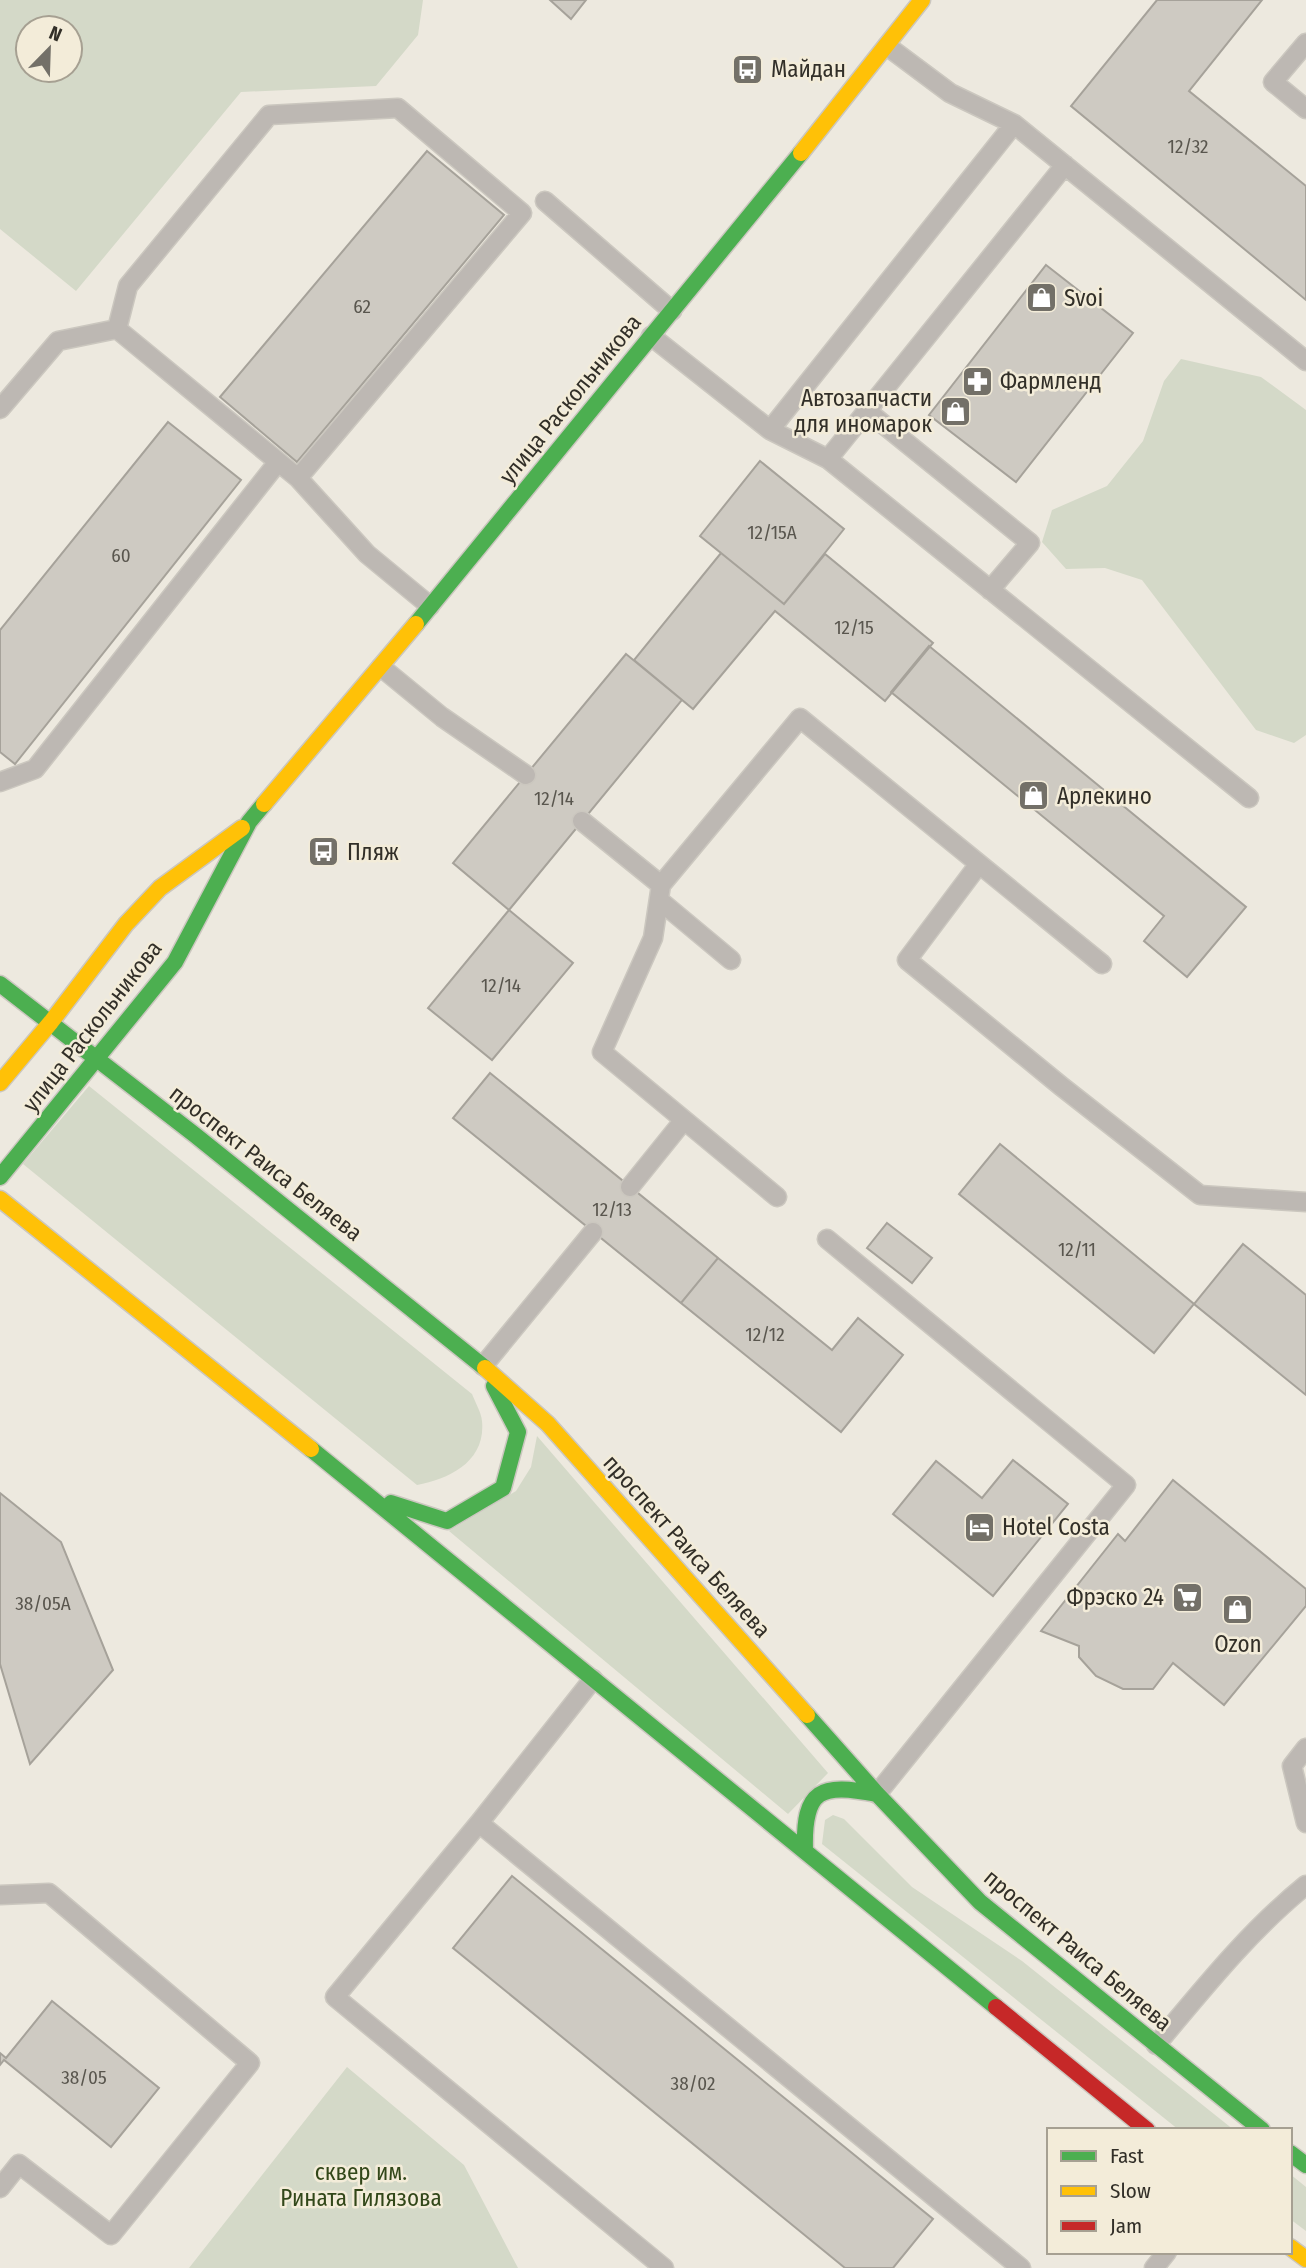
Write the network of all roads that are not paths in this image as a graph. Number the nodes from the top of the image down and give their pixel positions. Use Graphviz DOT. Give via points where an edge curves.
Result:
graph roads {
  1 [pos="922,0"];
  2 [pos="1306,43"];
  3 [pos="887,46"];
  4 [pos="1306,109"];
  5 [pos="1014,124"];
  6 [pos="1065,165"];
  7 [pos="545,201"];
  8 [pos="672,311"];
  9 [pos="117,329"];
  10 [pos="651,336"];
  11 [pos="1306,361"];
  12 [pos="0,410"];
  13 [pos="867,411"];
  14 [pos="770,430"];
  15 [pos="828,459"];
  16 [pos="278,462"];
  17 [pos="298,478"];
  18 [pos="990,590"];
  19 [pos="430,606"];
  20 [pos="381,667"];
  21 [pos="526,775"];
  22 [pos="0,782"];
  23 [pos="1249,798"];
  24 [pos="582,821"];
  25 [pos="249,822"];
  26 [pos="979,864"];
  27 [pos="660,892"];
  28 [pos="730,960"];
  29 [pos="1102,964"];
  30 [pos="0,984"];
  31 [pos="51,1022"];
  32 [pos="95,1059"];
  33 [pos="0,1083"];
  34 [pos="684,1120"];
  35 [pos="0,1177"];
  36 [pos="630,1187"];
  37 [pos="777,1197"];
  38 [pos="0,1199"];
  39 [pos="1306,1202"];
  40 [pos="593,1232"];
  41 [pos="827,1240"];
  42 [pos="483,1366"];
  43 [pos="369,1496"];
  44 [pos="593,1679"];
  45 [pos="1306,1748"];
  46 [pos="877,1794"];
  47 [pos="479,1823"];
  48 [pos="1306,1823"];
  49 [pos="805,1852"];
  50 [pos="1306,1885"];
  51 [pos="0,1895"];
  52 [pos="1156,2045"];
  53 [pos="1145,2128"];
  54 [pos="1260,2128"];
  55 [pos="0,2188"];
  56 [pos="1292,2248"];
  57 [pos="1165,2254"];
  58 [pos="1306,2259"];
  59 [pos="664,2268"];
  60 [pos="1021,2268"];
  61 [pos="1154,2268"];
  1 -- 3 [label="street, улица Раскольникова"];
  2 -- 4 [label="lane" via="1273,82"];
  3 -- 5 [label="lane" via="950,93"];
  3 -- 8 [label="street, улица Раскольникова"];
  5 -- 6 [label="lane"];
  5 -- 14 [label="lane"];
  6 -- 11 [label="lane"];
  6 -- 13 [label="lane"];
  7 -- 8 [label="lane"];
  8 -- 10 [label="street, улица Раскольникова"];
  9 -- 12 [label="lane" via="58,341"];
  9 -- 16 [label="lane"];
  9 -- 17 [label="lane" via="128,286 269,115 398,108 522,214"];
  10 -- 14 [label="lane"];
  10 -- 19 [label="street, улица Раскольникова"];
  13 -- 15 [label="lane"];
  13 -- 18 [label="lane" via="1030,543"];
  14 -- 15 [label="lane"];
  15 -- 18 [label="lane"];
  16 -- 17 [label="lane"];
  16 -- 22 [label="lane" via="35,769"];
  17 -- 19 [label="lane" via="367,554"];
  18 -- 23 [label="lane"];
  19 -- 20 [label="street, улица Раскольникова"];
  20 -- 21 [label="lane" via="442,717"];
  20 -- 25 [label="street, улица Раскольникова"];
  24 -- 27 [label="lane"];
  25 -- 31 [label="street, улица Раскольникова" via="160,888"];
  25 -- 32 [label="street, улица Раскольникова" via="175,962"];
  26 -- 27 [label="lane" via="800,718"];
  26 -- 29 [label="lane"];
  26 -- 39 [label="lane" via="906,960 1200,1195"];
  27 -- 28 [label="lane"];
  27 -- 34 [label="lane" via="653,938 602,1052"];
  30 -- 31 [label="street, проспект Раиса Беляева"];
  31 -- 32 [label="street, проспект Раиса Беляева"];
  31 -- 33 [label="street, улица Раскольникова"];
  32 -- 35 [label="street, улица Раскольникова"];
  32 -- 42 [label="street, проспект Раиса Беляева"];
  34 -- 36 [label="lane"];
  34 -- 37 [label="lane"];
  38 -- 43 [label="street"];
  40 -- 42 [label="lane"];
  41 -- 46 [label="lane" via="1126,1485"];
  42 -- 43 [label="street" via="518,1432 503,1488 447,1521"];
  42 -- 46 [label="street, проспект Раиса Беляева" via="548,1424"];
  43 -- 44 [label="street"];
  44 -- 47 [label="lane"];
  44 -- 49 [label="street"];
  45 -- 48 [label="lane" via="1292,1766"];
  46 -- 49 [label="street" via="835,1788 818,1797 803,1827"];
  46 -- 52 [label="street, проспект Раиса Беляева" via="980,1902"];
  47 -- 59 [label="lane" via="335,1997"];
  47 -- 60 [label="lane"];
  49 -- 53 [label="street"];
  50 -- 52 [label="lane" via="1268,1918"];
  51 -- 55 [label="lane" via="49,1893 250,2063 111,2235 19,2164"];
  52 -- 54 [label="street, проспект Раиса Беляева"];
  56 -- 58 [label="street"];
  57 -- 61 [label="lane"];
}
